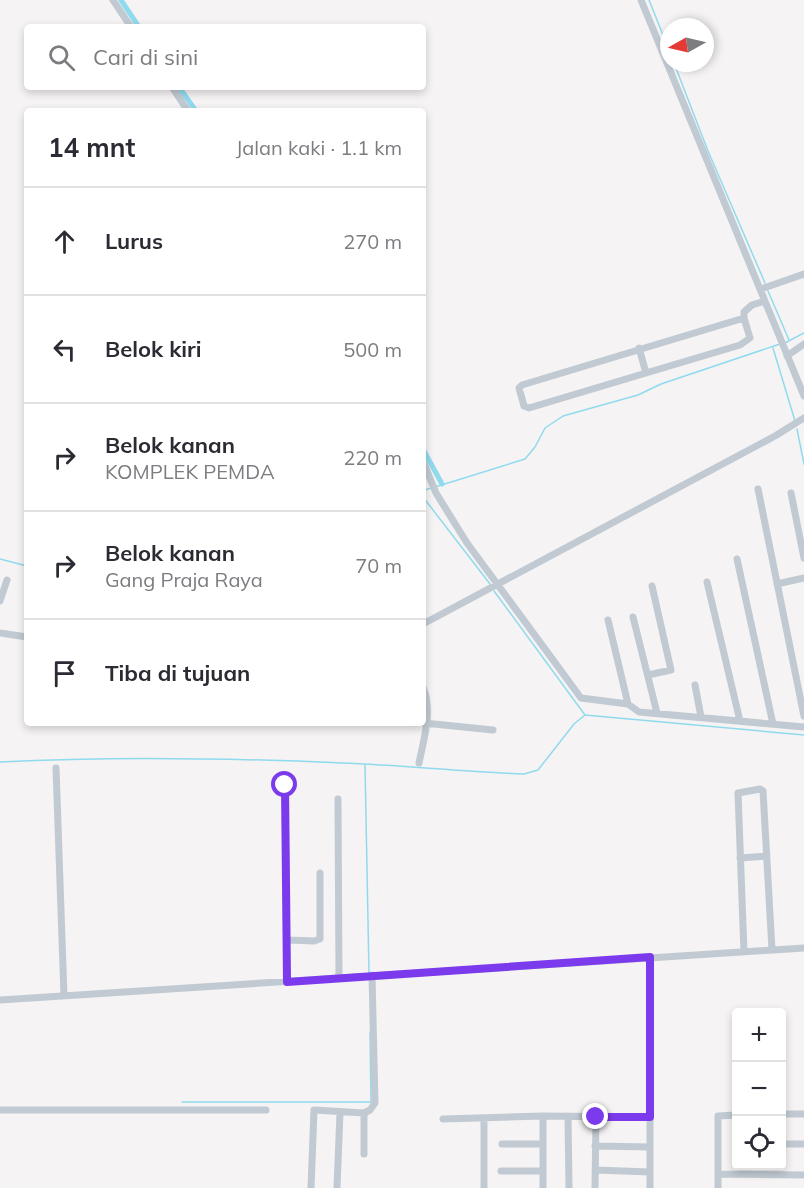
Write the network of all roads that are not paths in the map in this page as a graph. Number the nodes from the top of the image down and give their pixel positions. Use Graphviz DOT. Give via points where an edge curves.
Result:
graph roads {
  1 [pos="113,0"];
  2 [pos="641,0"];
  3 [pos="129,24"];
  4 [pos="174,90"];
  5 [pos="186,108"];
  6 [pos="804,274"];
  7 [pos="761,289"];
  8 [pos="765,301"];
  9 [pos="744,318"];
  10 [pos="804,344"];
  11 [pos="639,348"];
  12 [pos="786,354"];
  13 [pos="646,373"];
  14 [pos="804,396"];
  15 [pos="804,418"];
  16 [pos="426,468"];
  17 [pos="758,489"];
  18 [pos="791,493"];
  19 [pos="804,558"];
  20 [pos="737,559"];
  21 [pos="804,578"];
  22 [pos="7,580"];
  23 [pos="707,582"];
  24 [pos="777,584"];
  25 [pos="493,586"];
  26 [pos="652,586"];
  27 [pos="0,601"];
  28 [pos="633,617"];
  29 [pos="608,620"];
  30 [pos="426,622"];
  31 [pos="0,633"];
  32 [pos="24,637"];
  33 [pos="648,675"];
  34 [pos="695,685"];
  35 [pos="426,696"];
  36 [pos="628,704"];
  37 [pos="657,713"];
  38 [pos="426,716"];
  39 [pos="804,716"];
  40 [pos="700,717"];
  41 [pos="740,721"];
  42 [pos="426,723"];
  43 [pos="773,724"];
  44 [pos="425,726"];
  45 [pos="804,727"];
  46 [pos="493,730"];
  47 [pos="419,763"];
  48 [pos="56,768"];
  49 [pos="285,785"];
  50 [pos="338,799"];
  51 [pos="767,856"];
  52 [pos="740,858"];
  53 [pos="320,873"];
  54 [pos="288,940"];
  55 [pos="804,948"];
  56 [pos="772,950"];
  57 [pos="744,951"];
  58 [pos="650,957"];
  59 [pos="370,975"];
  60 [pos="339,978"];
  61 [pos="287,982"];
  62 [pos="64,996"];
  63 [pos="0,1000"];
  64 [pos="0,1110"];
  65 [pos="266,1110"];
  66 [pos="340,1112"];
  67 [pos="364,1113"];
  68 [pos="786,1114"];
  69 [pos="804,1114"];
  70 [pos="732,1115"];
  71 [pos="543,1116"];
  72 [pos="568,1116"];
  73 [pos="596,1117"];
  74 [pos="650,1117"];
  75 [pos="443,1119"];
  76 [pos="484,1119"];
  77 [pos="502,1144"];
  78 [pos="543,1144"];
  79 [pos="786,1144"];
  80 [pos="804,1144"];
  81 [pos="595,1146"];
  82 [pos="650,1147"];
  83 [pos="364,1154"];
  84 [pos="595,1170"];
  85 [pos="501,1171"];
  86 [pos="543,1171"];
  87 [pos="650,1172"];
  88 [pos="718,1174"];
  89 [pos="804,1175"];
  90 [pos="311,1188"];
  91 [pos="337,1188"];
  92 [pos="484,1188"];
  93 [pos="543,1188"];
  94 [pos="569,1188"];
  95 [pos="595,1188"];
  96 [pos="650,1188"];
  97 [pos="718,1188"];
  1 -- 3 [label="street"];
  2 -- 7 [label="street"];
  4 -- 5 [label="street"];
  6 -- 7 [label="street"];
  7 -- 8 [label="street"];
  8 -- 9 [label="street" via="748,308"];
  8 -- 12 [label="street"];
  9 -- 11 [label="street"];
  9 -- 13 [label="street" via="750,338 746,342"];
  10 -- 12 [label="street"];
  11 -- 13 [label="street"];
  11 -- 13 [label="street" via="519,386 524,406 529,408"];
  12 -- 14 [label="street"];
  15 -- 25 [label="street"];
  16 -- 25 [label="street" via="436,493"];
  17 -- 24 [label="street"];
  18 -- 19 [label="street"];
  20 -- 43 [label="street"];
  21 -- 24 [label="street"];
  22 -- 27 [label="street"];
  23 -- 41 [label="street"];
  24 -- 39 [label="street"];
  25 -- 30 [label="street"];
  25 -- 36 [label="street" via="580,697"];
  26 -- 33 [label="street" via="671,670"];
  28 -- 33 [label="street"];
  29 -- 36 [label="street"];
  31 -- 32 [label="street"];
  33 -- 37 [label="street"];
  34 -- 40 [label="street"];
  35 -- 38 [label="street"];
  36 -- 37 [label="street" via="639,712"];
  37 -- 40 [label="street"];
  40 -- 41 [label="street"];
  41 -- 43 [label="street"];
  42 -- 46 [label="street"];
  43 -- 45 [label="street"];
  44 -- 47 [label="street"];
  48 -- 62 [label="street"];
  49 -- 54 [label="street"];
  50 -- 60 [label="street"];
  51 -- 52 [label="street"];
  51 -- 52 [label="street" via="760,789 738,793"];
  51 -- 56 [label="street"];
  52 -- 57 [label="street"];
  53 -- 54 [label="street" via="320,939"];
  54 -- 61 [label="street"];
  55 -- 56 [label="street"];
  56 -- 57 [label="street"];
  57 -- 58 [label="street"];
  58 -- 59 [label="street"];
  58 -- 74 [label="street"];
  59 -- 60 [label="street"];
  59 -- 67 [label="street" via="375,1103"];
  60 -- 61 [label="street"];
  61 -- 62 [label="street"];
  62 -- 63 [label="street"];
  64 -- 65 [label="street"];
  66 -- 67 [label="street"];
  66 -- 90 [label="street" via="314,1110"];
  66 -- 91 [label="street"];
  67 -- 83 [label="street"];
  68 -- 69 [label="street"];
  70 -- 88 [label="street" via="718,1116"];
  71 -- 72 [label="street"];
  71 -- 76 [label="street"];
  71 -- 78 [label="street"];
  72 -- 73 [label="street"];
  72 -- 94 [label="street"];
  73 -- 74 [label="street"];
  73 -- 81 [label="street"];
  74 -- 82 [label="street"];
  75 -- 76 [label="street"];
  76 -- 92 [label="street"];
  77 -- 78 [label="street"];
  78 -- 86 [label="street"];
  79 -- 80 [label="street"];
  81 -- 82 [label="street"];
  81 -- 84 [label="street"];
  82 -- 87 [label="street"];
  84 -- 87 [label="street"];
  84 -- 95 [label="street"];
  85 -- 86 [label="street"];
  86 -- 93 [label="street"];
  87 -- 96 [label="street"];
  88 -- 89 [label="street"];
  88 -- 97 [label="street"];
}
